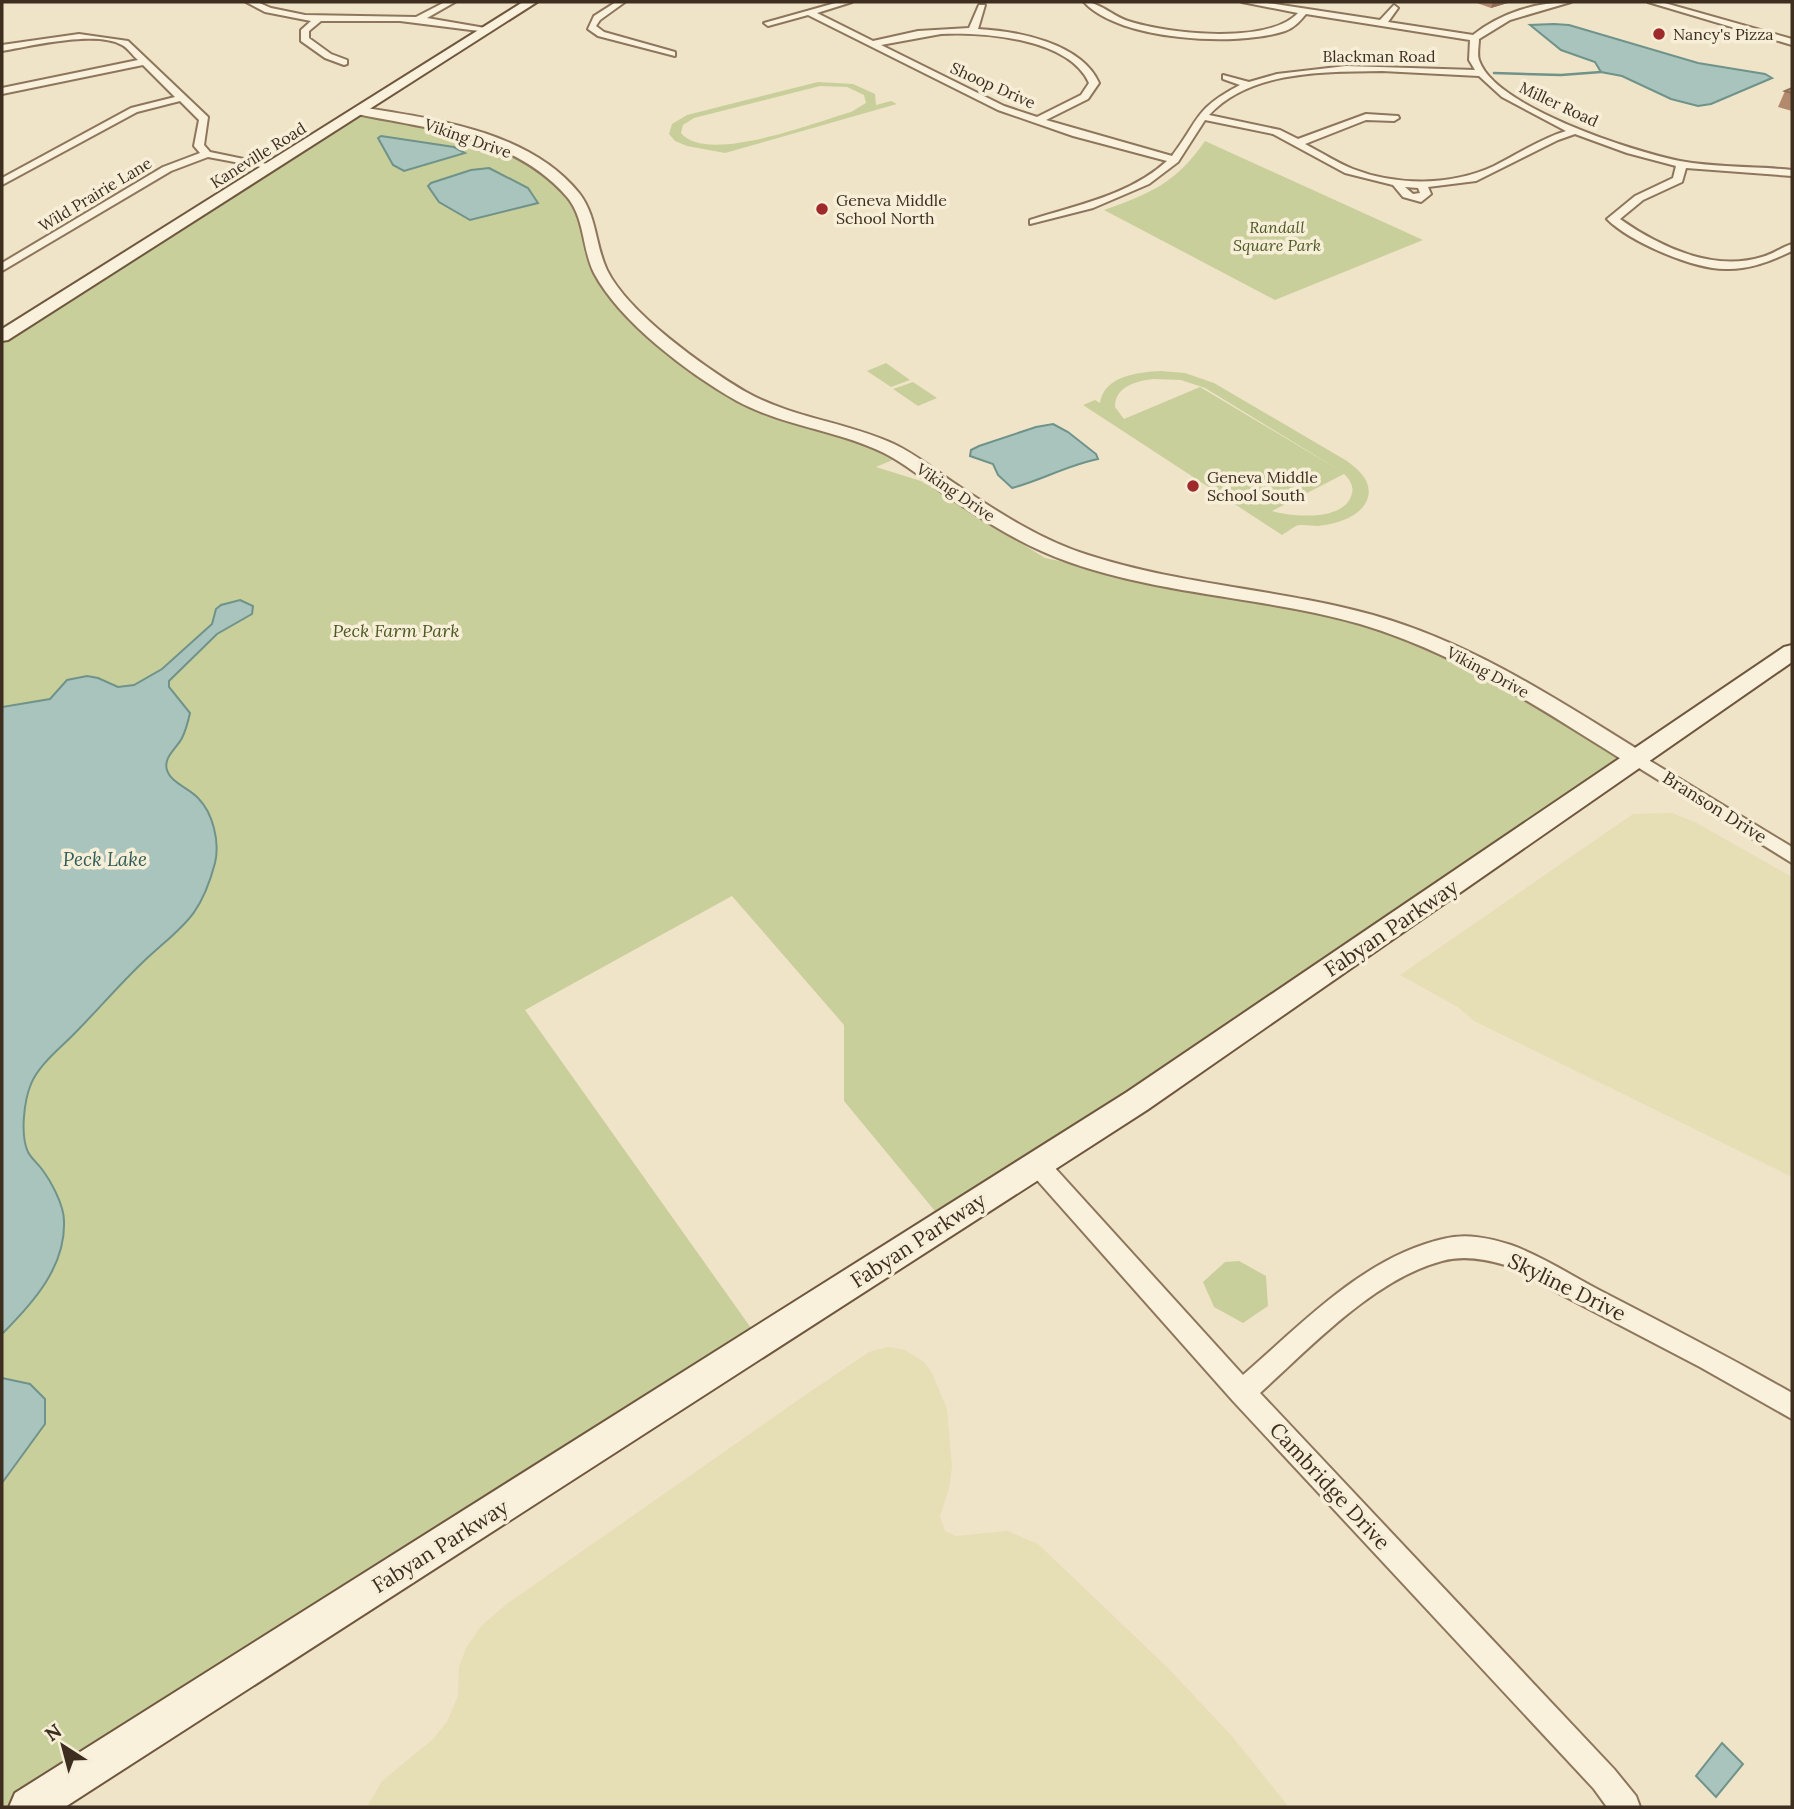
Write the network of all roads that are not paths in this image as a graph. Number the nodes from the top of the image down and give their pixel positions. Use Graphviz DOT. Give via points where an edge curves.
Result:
graph roads {
  1 [pos="250,2"];
  2 [pos="452,2"];
  3 [pos="531,2"];
  4 [pos="621,2"];
  5 [pos="848,2"];
  6 [pos="1088,2"];
  7 [pos="1246,2"];
  8 [pos="1567,2"];
  9 [pos="1652,2"];
  10 [pos="982,7"];
  11 [pos="1394,8"];
  12 [pos="808,12"];
  13 [pos="1303,12"];
  14 [pos="317,20"];
  15 [pos="417,20"];
  16 [pos="768,23"];
  17 [pos="1381,24"];
  18 [pos="486,29"];
  19 [pos="973,29"];
  20 [pos="1475,38"];
  21 [pos="1792,42"];
  22 [pos="872,44"];
  23 [pos="2,48"];
  24 [pos="672,54"];
  25 [pos="145,62"];
  26 [pos="344,62"];
  27 [pos="959,73"];
  28 [pos="1481,73"];
  29 [pos="1226,77"];
  30 [pos="941,79"];
  31 [pos="1250,86"];
  32 [pos="2,91"];
  33 [pos="181,98"];
  34 [pos="361,111"];
  35 [pos="1201,116"];
  36 [pos="1394,118"];
  37 [pos="1037,121"];
  38 [pos="1576,131"];
  39 [pos="1297,143"];
  40 [pos="207,154"];
  41 [pos="1174,160"];
  42 [pos="1682,165"];
  43 [pos="272,166"];
  44 [pos="1792,173"];
  45 [pos="2,182"];
  46 [pos="1034,222"];
  47 [pos="1792,247"];
  48 [pos="2,268"];
  49 [pos="2,336"];
  50 [pos="1792,652"];
  51 [pos="1637,759"];
  52 [pos="1792,856"];
  53 [pos="1037,1164"];
  54 [pos="1242,1392"];
  55 [pos="1792,1407"];
  56 [pos="29,1807"];
  57 [pos="1625,1807"];
  1 -- 14 [label="street" via="265,10"];
  2 -- 15 [label="street"];
  3 -- 18 [label="main road, Kaneville Road"];
  4 -- 24 [label="street" via="591,27"];
  5 -- 12 [label="street"];
  6 -- 13 [label="street" via="1114,18 1170,35 1265,32 1283,28"];
  7 -- 13 [label="street"];
  8 -- 20 [label="street" via="1513,14"];
  9 -- 21 [label="street"];
  10 -- 19 [label="street"];
  11 -- 17 [label="street"];
  12 -- 16 [label="street"];
  12 -- 22 [label="street, Shoop Drive"];
  13 -- 17 [label="street"];
  14 -- 15 [label="street"];
  14 -- 26 [label="street" via="305,30 304,39 328,57"];
  15 -- 18 [label="street"];
  17 -- 20 [label="street"];
  18 -- 34 [label="main road, Kaneville Road"];
  19 -- 22 [label="street" via="912,33"];
  19 -- 37 [label="street" via="1033,40 1089,69 1094,83 1085,97"];
  20 -- 28 [label="street" via="1474,59"];
  22 -- 30 [label="street, Shoop Drive"];
  23 -- 25 [label="street" via="96,37 125,43"];
  25 -- 32 [label="street"];
  25 -- 33 [label="street"];
  27 -- 30 [label="street"];
  28 -- 31 [label="street, Blackman Road" via="1318,71"];
  28 -- 38 [label="street, Miller Road" via="1527,110"];
  29 -- 31 [label="street"];
  30 -- 37 [label="street, Shoop Drive"];
  31 -- 35 [label="street, Blackman Road" via="1219,100"];
  33 -- 40 [label="street" via="204,119 199,146"];
  33 -- 45 [label="street" via="134,110"];
  34 -- 43 [label="main road, Kaneville Road"];
  34 -- 51 [label="street, Viking Drive" via="421,121 486,141 551,176 573,195 589,222 600,270 627,308 742,397 893,450 1002,524 1079,559 1356,617 1444,648"];
  35 -- 39 [label="street" via="1276,132"];
  35 -- 41 [label="street, Blackman Road"];
  36 -- 39 [label="street" via="1366,117"];
  37 -- 41 [label="street, Shoop Drive"];
  38 -- 39 [label="street" via="1472,179 1422,185 1426,194 1421,199 1409,198 1397,183 1342,168"];
  38 -- 42 [label="street, Miller Road"];
  40 -- 43 [label="street"];
  40 -- 48 [label="street, Wild Prairie Lane" via="167,169"];
  41 -- 46 [label="street, Blackman Road" via="1125,191"];
  42 -- 44 [label="street, Miller Road"];
  42 -- 47 [label="street" via="1678,180 1639,198 1613,219 1644,241 1724,266 1765,260"];
  43 -- 49 [label="main road, Kaneville Road"];
  50 -- 51 [label="main road, Fabyan Parkway"];
  51 -- 52 [label="street, Branson Drive"];
  51 -- 53 [label="main road, Fabyan Parkway" via="1137,1101"];
  53 -- 54 [label="street, Cambridge Drive"];
  53 -- 56 [label="main road, Fabyan Parkway"];
  54 -- 55 [label="street, Skyline Drive" via="1365,1288 1410,1260 1474,1247 1510,1256"];
  54 -- 57 [label="street, Cambridge Drive" via="1604,1779"];
}
